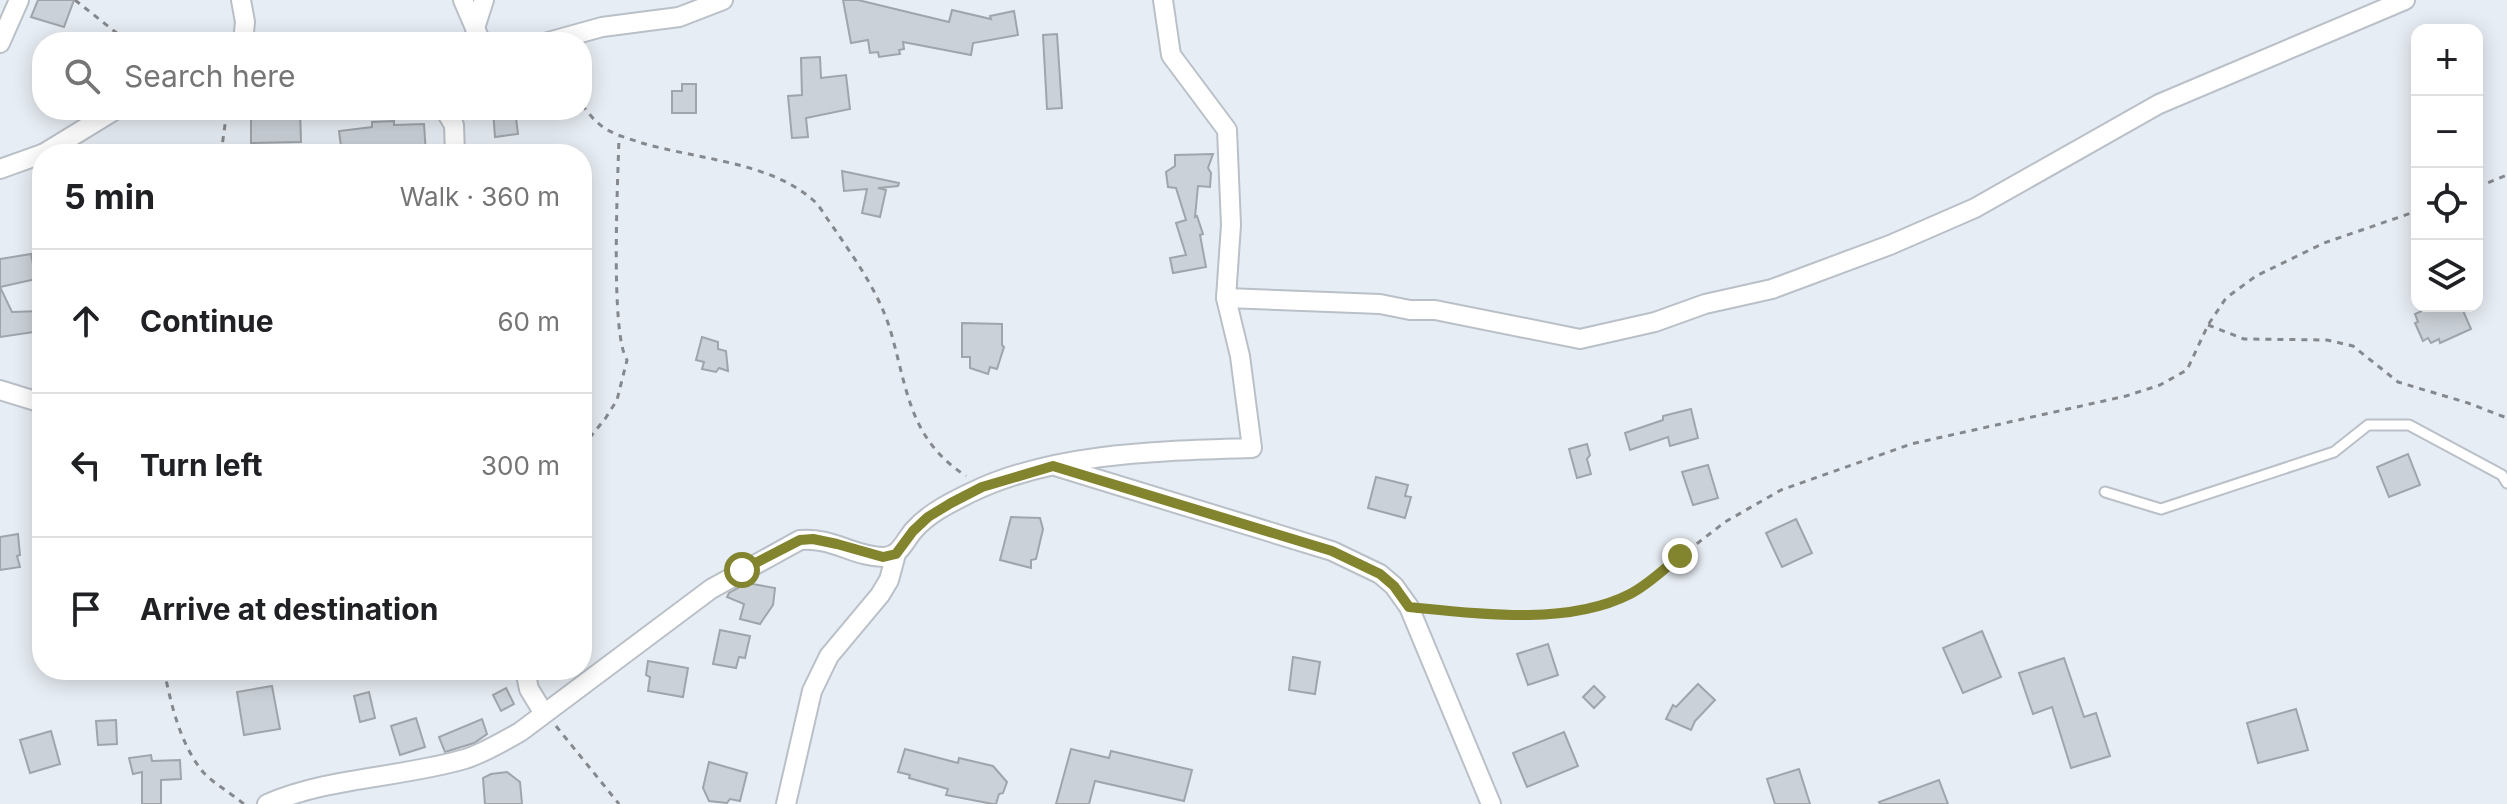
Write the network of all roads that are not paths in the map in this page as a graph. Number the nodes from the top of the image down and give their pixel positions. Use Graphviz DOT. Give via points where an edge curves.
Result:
graph roads {
  1 [pos="19,0"];
  2 [pos="241,0"];
  3 [pos="463,0"];
  4 [pos="484,0"];
  5 [pos="723,0"];
  6 [pos="1163,0"];
  7 [pos="2405,0"];
  8 [pos="244,32"];
  9 [pos="477,32"];
  10 [pos="479,32"];
  11 [pos="584,32"];
  12 [pos="0,43"];
  13 [pos="98,120"];
  14 [pos="451,120"];
  15 [pos="59,144"];
  16 [pos="455,144"];
  17 [pos="32,158"];
  18 [pos="0,169"];
  19 [pos="1226,298"];
  20 [pos="0,390"];
  21 [pos="32,400"];
  22 [pos="1053,466"];
  23 [pos="2507,483"];
  24 [pos="2105,492"];
  25 [pos="896,554"];
  26 [pos="592,676"];
  27 [pos="527,680"];
  28 [pos="587,680"];
  29 [pos="543,712"];
  30 [pos="267,804"];
  31 [pos="786,804"];
  32 [pos="1491,804"];
  1 -- 12 [label="street"];
  2 -- 8 [label="street"];
  3 -- 9 [label="street"];
  4 -- 10 [label="street"];
  5 -- 11 [label="street" via="679,17"];
  6 -- 19 [label="street" via="1171,55 1227,130 1231,225"];
  7 -- 19 [label="street" via="2159,104 1975,208 1890,245 1772,289 1655,322 1580,339 1435,310"];
  13 -- 15 [label="street"];
  14 -- 16 [label="street"];
  17 -- 18 [label="street"];
  19 -- 22 [label="street" via="1252,448 1173,451"];
  20 -- 21 [label="street"];
  22 -- 25 [label="street" via="982,487 928,517"];
  22 -- 32 [label="street" via="1332,551 1380,574 1409,607"];
  23 -- 24 [label="lane" via="2502,475 2409,425 2368,425 2334,452 2161,509"];
  25 -- 26 [label="street" via="883,557 800,540 711,589"];
  25 -- 31 [label="street" via="885,587 829,656 812,691"];
  27 -- 29 [label="street"];
  28 -- 29 [label="street"];
  29 -- 30 [label="street" via="520,732 467,758"];
}
